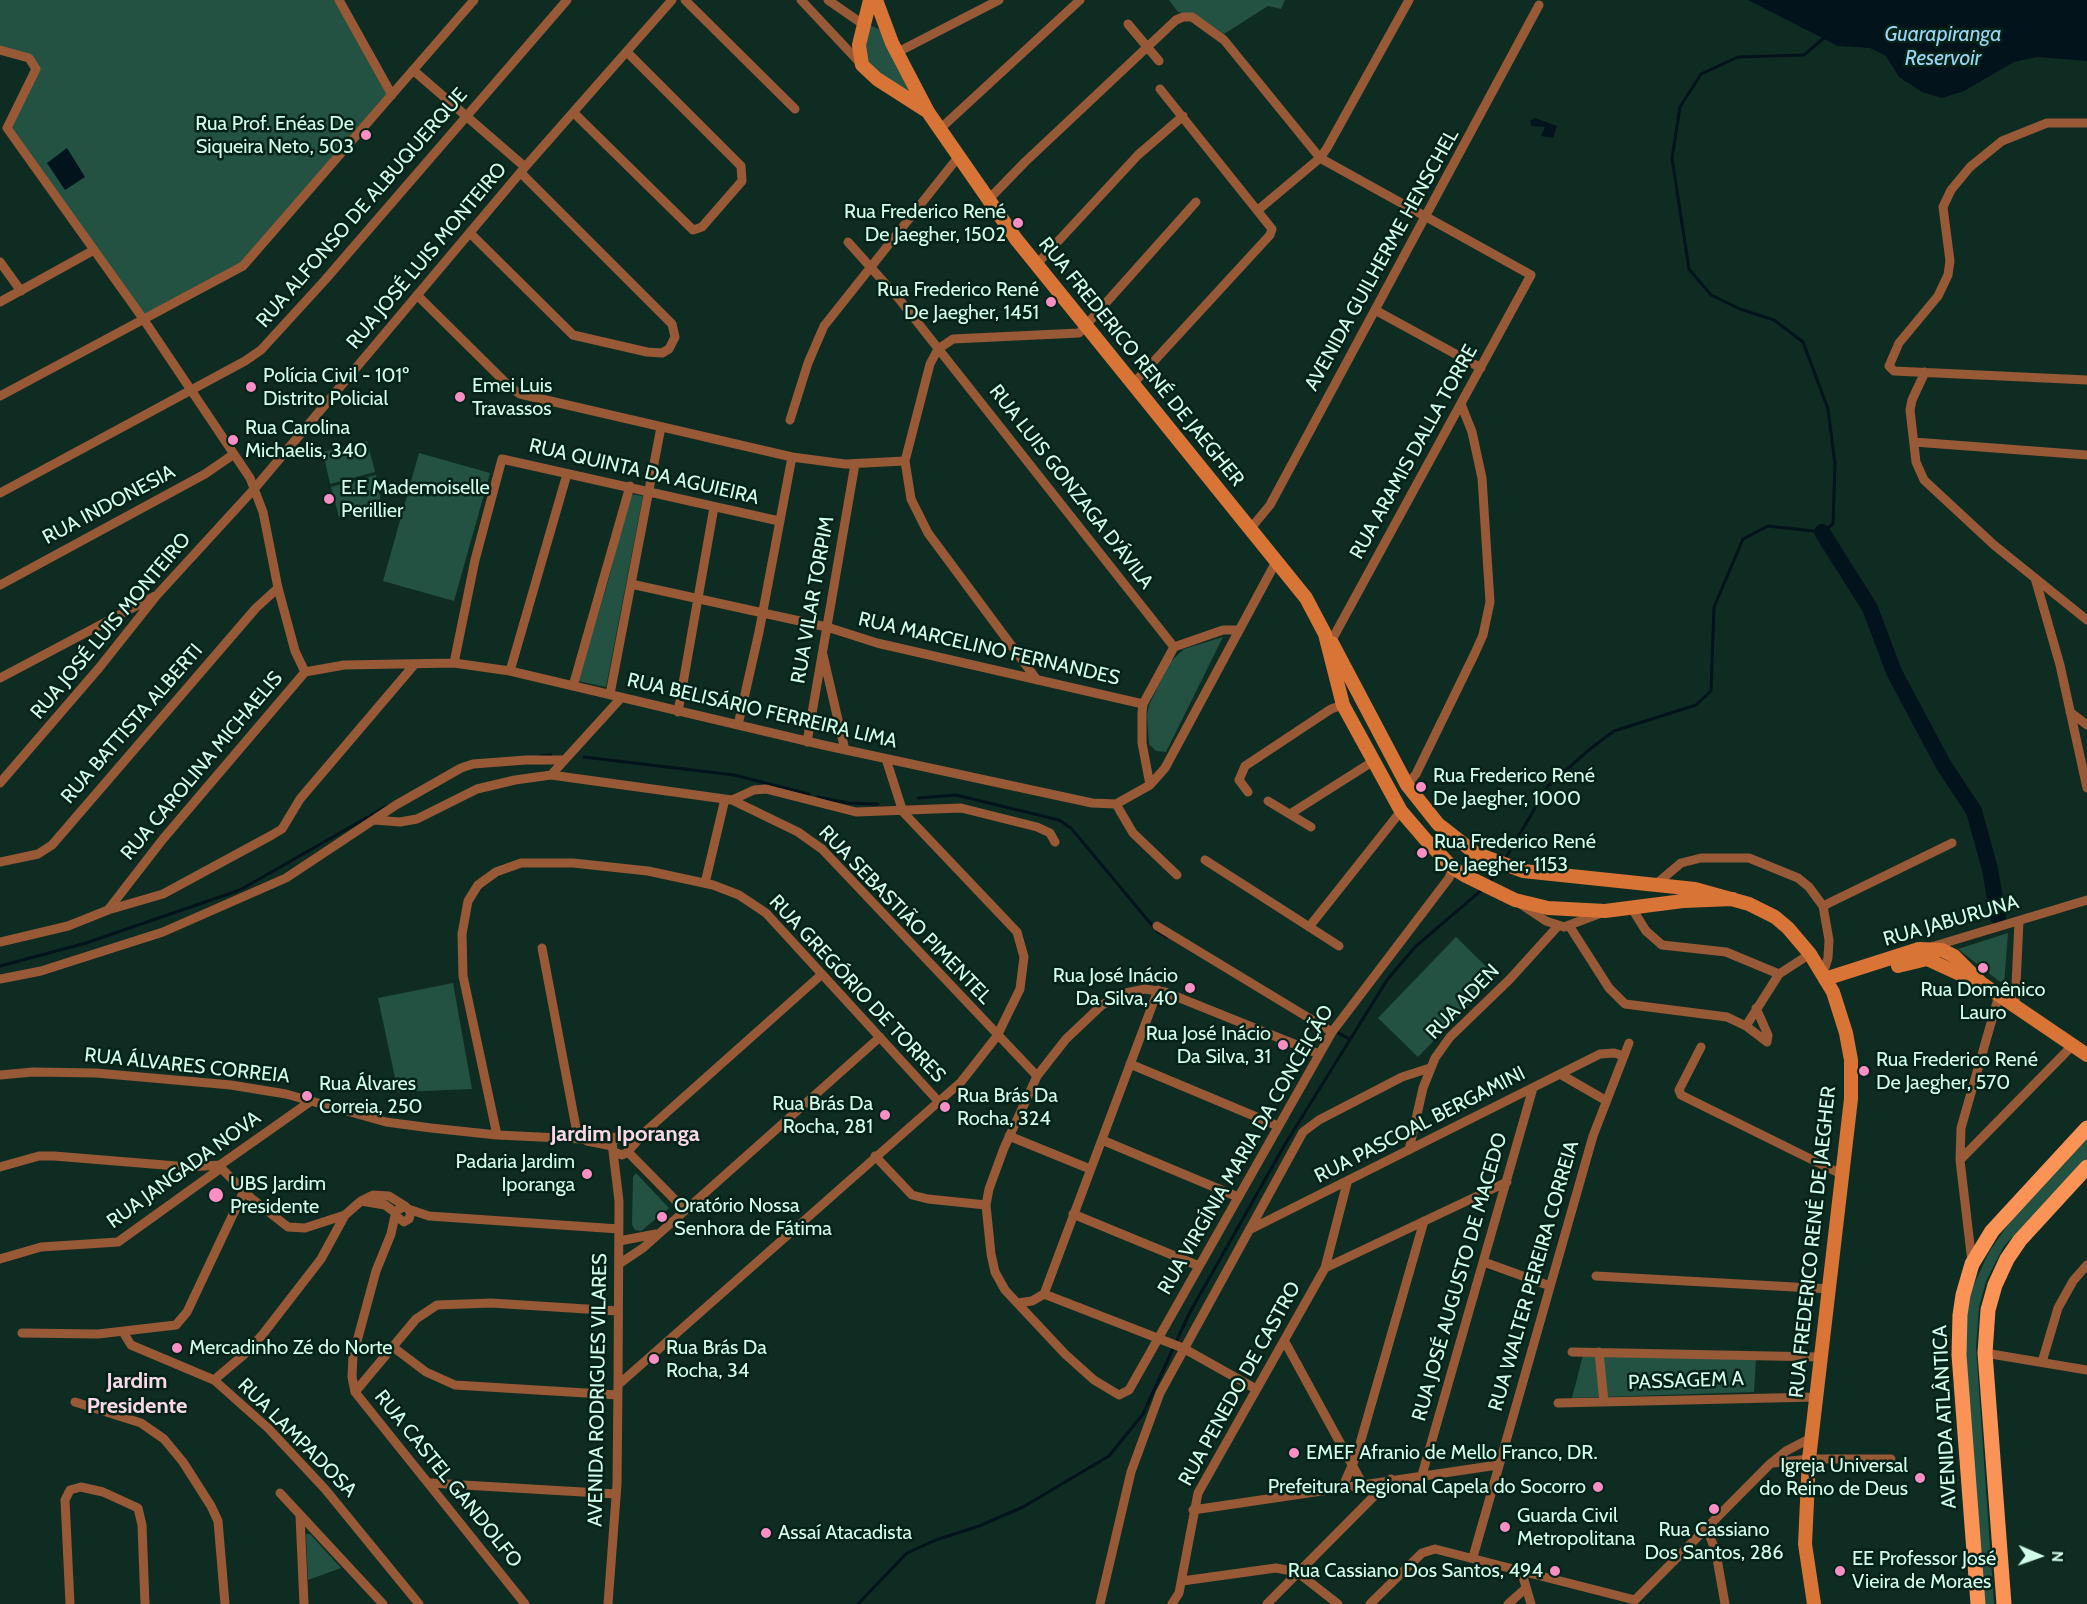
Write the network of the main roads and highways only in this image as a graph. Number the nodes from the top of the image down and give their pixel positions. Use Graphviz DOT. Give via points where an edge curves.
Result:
graph roads {
  1 [pos="870,0"];
  2 [pos="876,0"];
  3 [pos="864,25"];
  4 [pos="895,47"];
  5 [pos="904,65"];
  6 [pos="877,79"];
  7 [pos="928,112"];
  8 [pos="1328,641"];
  9 [pos="1343,705"];
  10 [pos="1363,705"];
  11 [pos="1477,854"];
  12 [pos="1453,868"];
  13 [pos="1629,883"];
  14 [pos="1733,899"];
  15 [pos="1631,907"];
  16 [pos="1826,980"];
  17 [pos="1982,983"];
  18 [pos="2087,1055"];
  19 [pos="2087,1128"];
  20 [pos="2087,1167"];
  21 [pos="1815,1604"];
  22 [pos="1978,1604"];
  23 [pos="2004,1604"];
  1 -- 3 [label="main road"];
  2 -- 4 [label="main road, RUA FREDERICO RENÉ DE JAEGHER"];
  3 -- 4 [label="main road"];
  3 -- 6 [label="main road, RUA FREDERICO RENÉ DE JAEGHER" via="859,51 862,65"];
  4 -- 5 [label="main road, RUA FREDERICO RENÉ DE JAEGHER"];
  5 -- 6 [label="main road" via="898,79"];
  5 -- 7 [label="main road, RUA FREDERICO RENÉ DE JAEGHER"];
  6 -- 7 [label="main road, RUA FREDERICO RENÉ DE JAEGHER"];
  7 -- 8 [label="main road, RUA FREDERICO RENÉ DE JAEGHER" via="1036,264 1306,598"];
  8 -- 9 [label="main road, RUA FREDERICO RENÉ DE JAEGHER"];
  8 -- 10 [label="main road, RUA FREDERICO RENÉ DE JAEGHER"];
  9 -- 10 [label="main road"];
  9 -- 12 [label="main road, RUA FREDERICO RENÉ DE JAEGHER" via="1401,811"];
  10 -- 11 [label="main road, RUA FREDERICO RENÉ DE JAEGHER" via="1407,785 1438,824"];
  11 -- 12 [label="main road" via="1460,858"];
  11 -- 13 [label="main road, RUA FREDERICO RENÉ DE JAEGHER" via="1510,867 1555,876"];
  12 -- 15 [label="main road, RUA FREDERICO RENÉ DE JAEGHER" via="1515,900 1575,911"];
  13 -- 14 [label="main road, RUA FREDERICO RENÉ DE JAEGHER" via="1701,890"];
  13 -- 15 [label="main road" via="1636,895"];
  14 -- 15 [label="main road, RUA FREDERICO RENÉ DE JAEGHER"];
  14 -- 16 [label="main road, RUA FREDERICO RENÉ DE JAEGHER" via="1775,917 1810,954"];
  16 -- 17 [label="main road, RUA JABURUNA" via="1918,959 1936,961"];
  16 -- 17 [label="main road, RUA JABURUNA" via="1930,948 1954,956"];
  16 -- 21 [label="main road, RUA FREDERICO RENÉ DE JAEGHER" via="1843,1021 1851,1060 1851,1099 1809,1459 1805,1544"];
  17 -- 18 [label="main road"];
  19 -- 22 [label="main road, AVENIDA ATLÂNTICA" via="1992,1231 1972,1264 1960,1315 1959,1355"];
  20 -- 23 [label="main road" via="2020,1240 2007,1259 1988,1310 1985,1353"];
}
